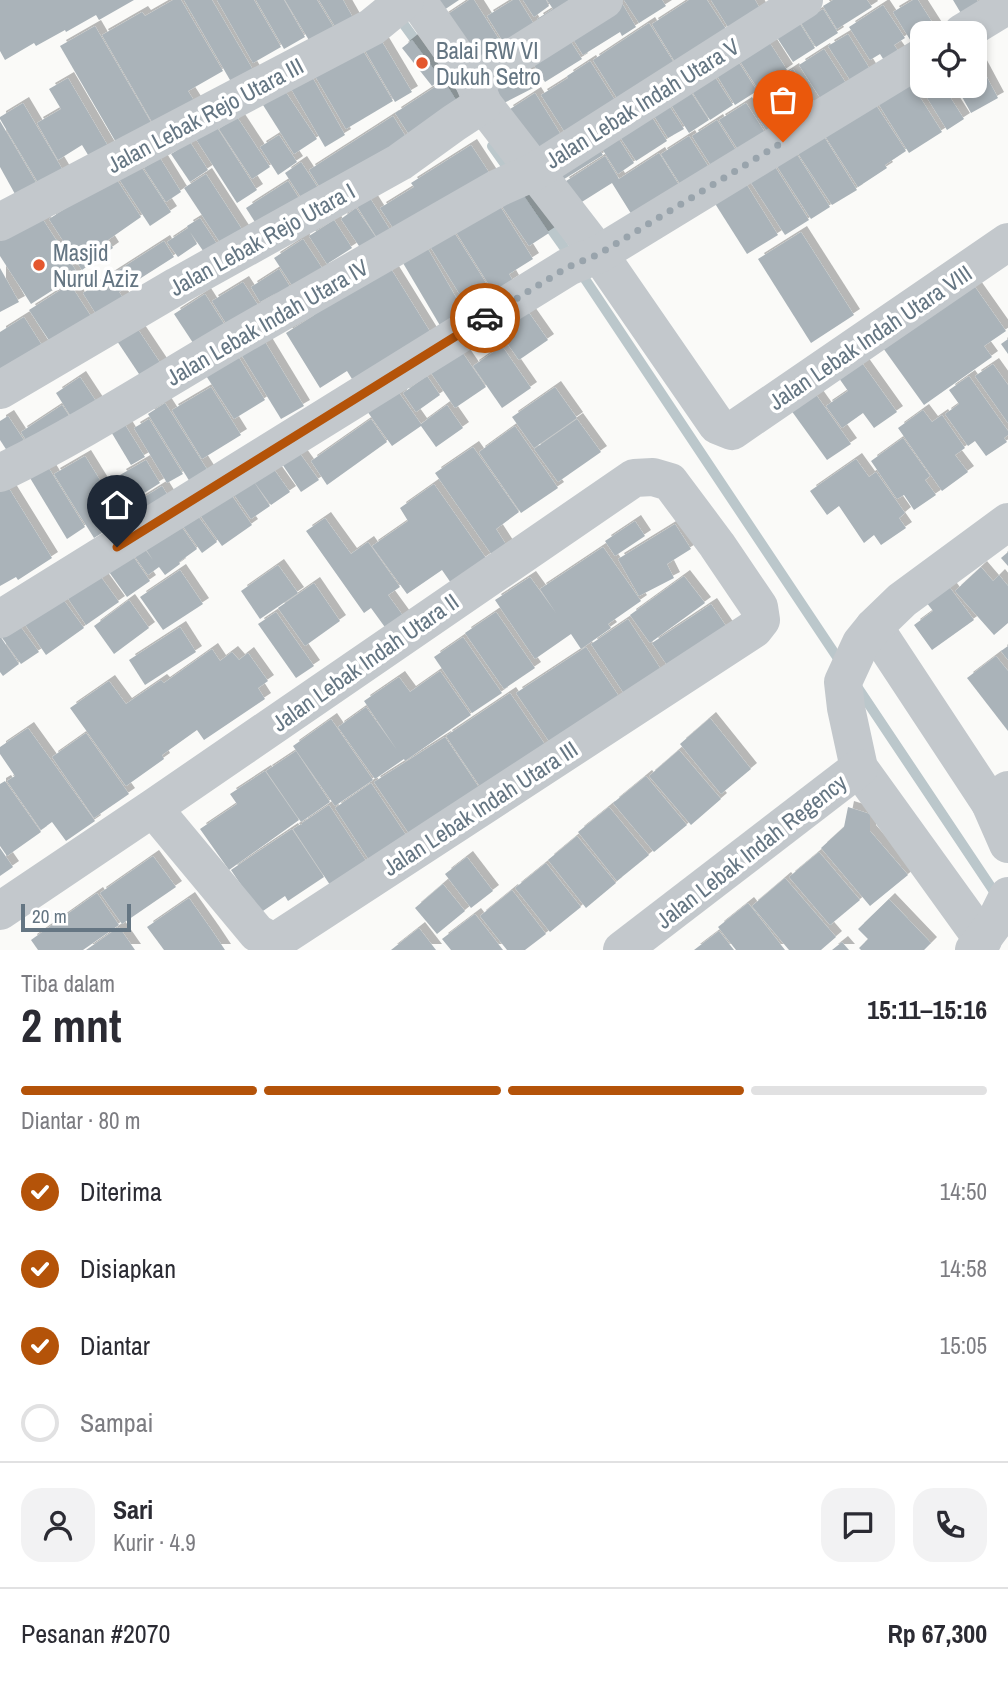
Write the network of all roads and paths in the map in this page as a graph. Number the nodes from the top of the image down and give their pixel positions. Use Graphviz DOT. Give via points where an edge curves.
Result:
graph roads {
  1 [pos="604,0"];
  2 [pos="804,0"];
  3 [pos="1008,5"];
  4 [pos="398,8"];
  5 [pos="982,21"];
  6 [pos="910,64"];
  7 [pos="472,104"];
  8 [pos="520,178"];
  9 [pos="0,222"];
  10 [pos="1008,242"];
  11 [pos="585,260"];
  12 [pos="0,390"];
  13 [pos="732,431"];
  14 [pos="0,473"];
  15 [pos="1008,522"];
  16 [pos="718,545"];
  17 [pos="0,619"];
  18 [pos="867,635"];
  19 [pos="859,768"];
  20 [pos="999,797"];
  21 [pos="153,808"];
  22 [pos="1008,844"];
  23 [pos="0,911"];
  24 [pos="990,927"];
  25 [pos="622,950"];
  1 -- 7 [label="street, Jalan Lebak Rejo Utara I"];
  2 -- 8 [label="street, Jalan Lebak Indah Utara V"];
  3 -- 5 [label="street"];
  4 -- 7 [label="street"];
  4 -- 9 [label="street, Jalan Lebak Rejo Utara III"];
  6 -- 11 [label="street"];
  7 -- 8 [label="street"];
  7 -- 12 [label="street, Jalan Lebak Rejo Utara I" via="400,162"];
  8 -- 11 [label="street, Jalan Lebak Indah Utara V"];
  8 -- 14 [label="street, Jalan Lebak Indah Utara IV"];
  10 -- 13 [label="street, Jalan Lebak Indah Utara VIII"];
  11 -- 13 [label="street, Jalan Lebak Indah Utara V" via="718,425"];
  11 -- 17 [label="street"];
  15 -- 18 [label="street, Jalan Lebak Indah Regency" via="902,600"];
  16 -- 21 [label="street, Jalan Lebak Indah Utara II" via="670,482 634,478"];
  16 -- 21 [label="street, Jalan Lebak Indah Utara III" via="759,607 761,620 754,629 279,939 257,933"];
  18 -- 19 [label="street, Jalan Lebak Indah Regency" via="843,682"];
  18 -- 20 [label="street"];
  19 -- 24 [label="street"];
  19 -- 25 [label="street, Jalan Lebak Indah Regency"];
  20 -- 22 [label="street"];
  21 -- 23 [label="street, Jalan Lebak Indah Utara II"];
}
